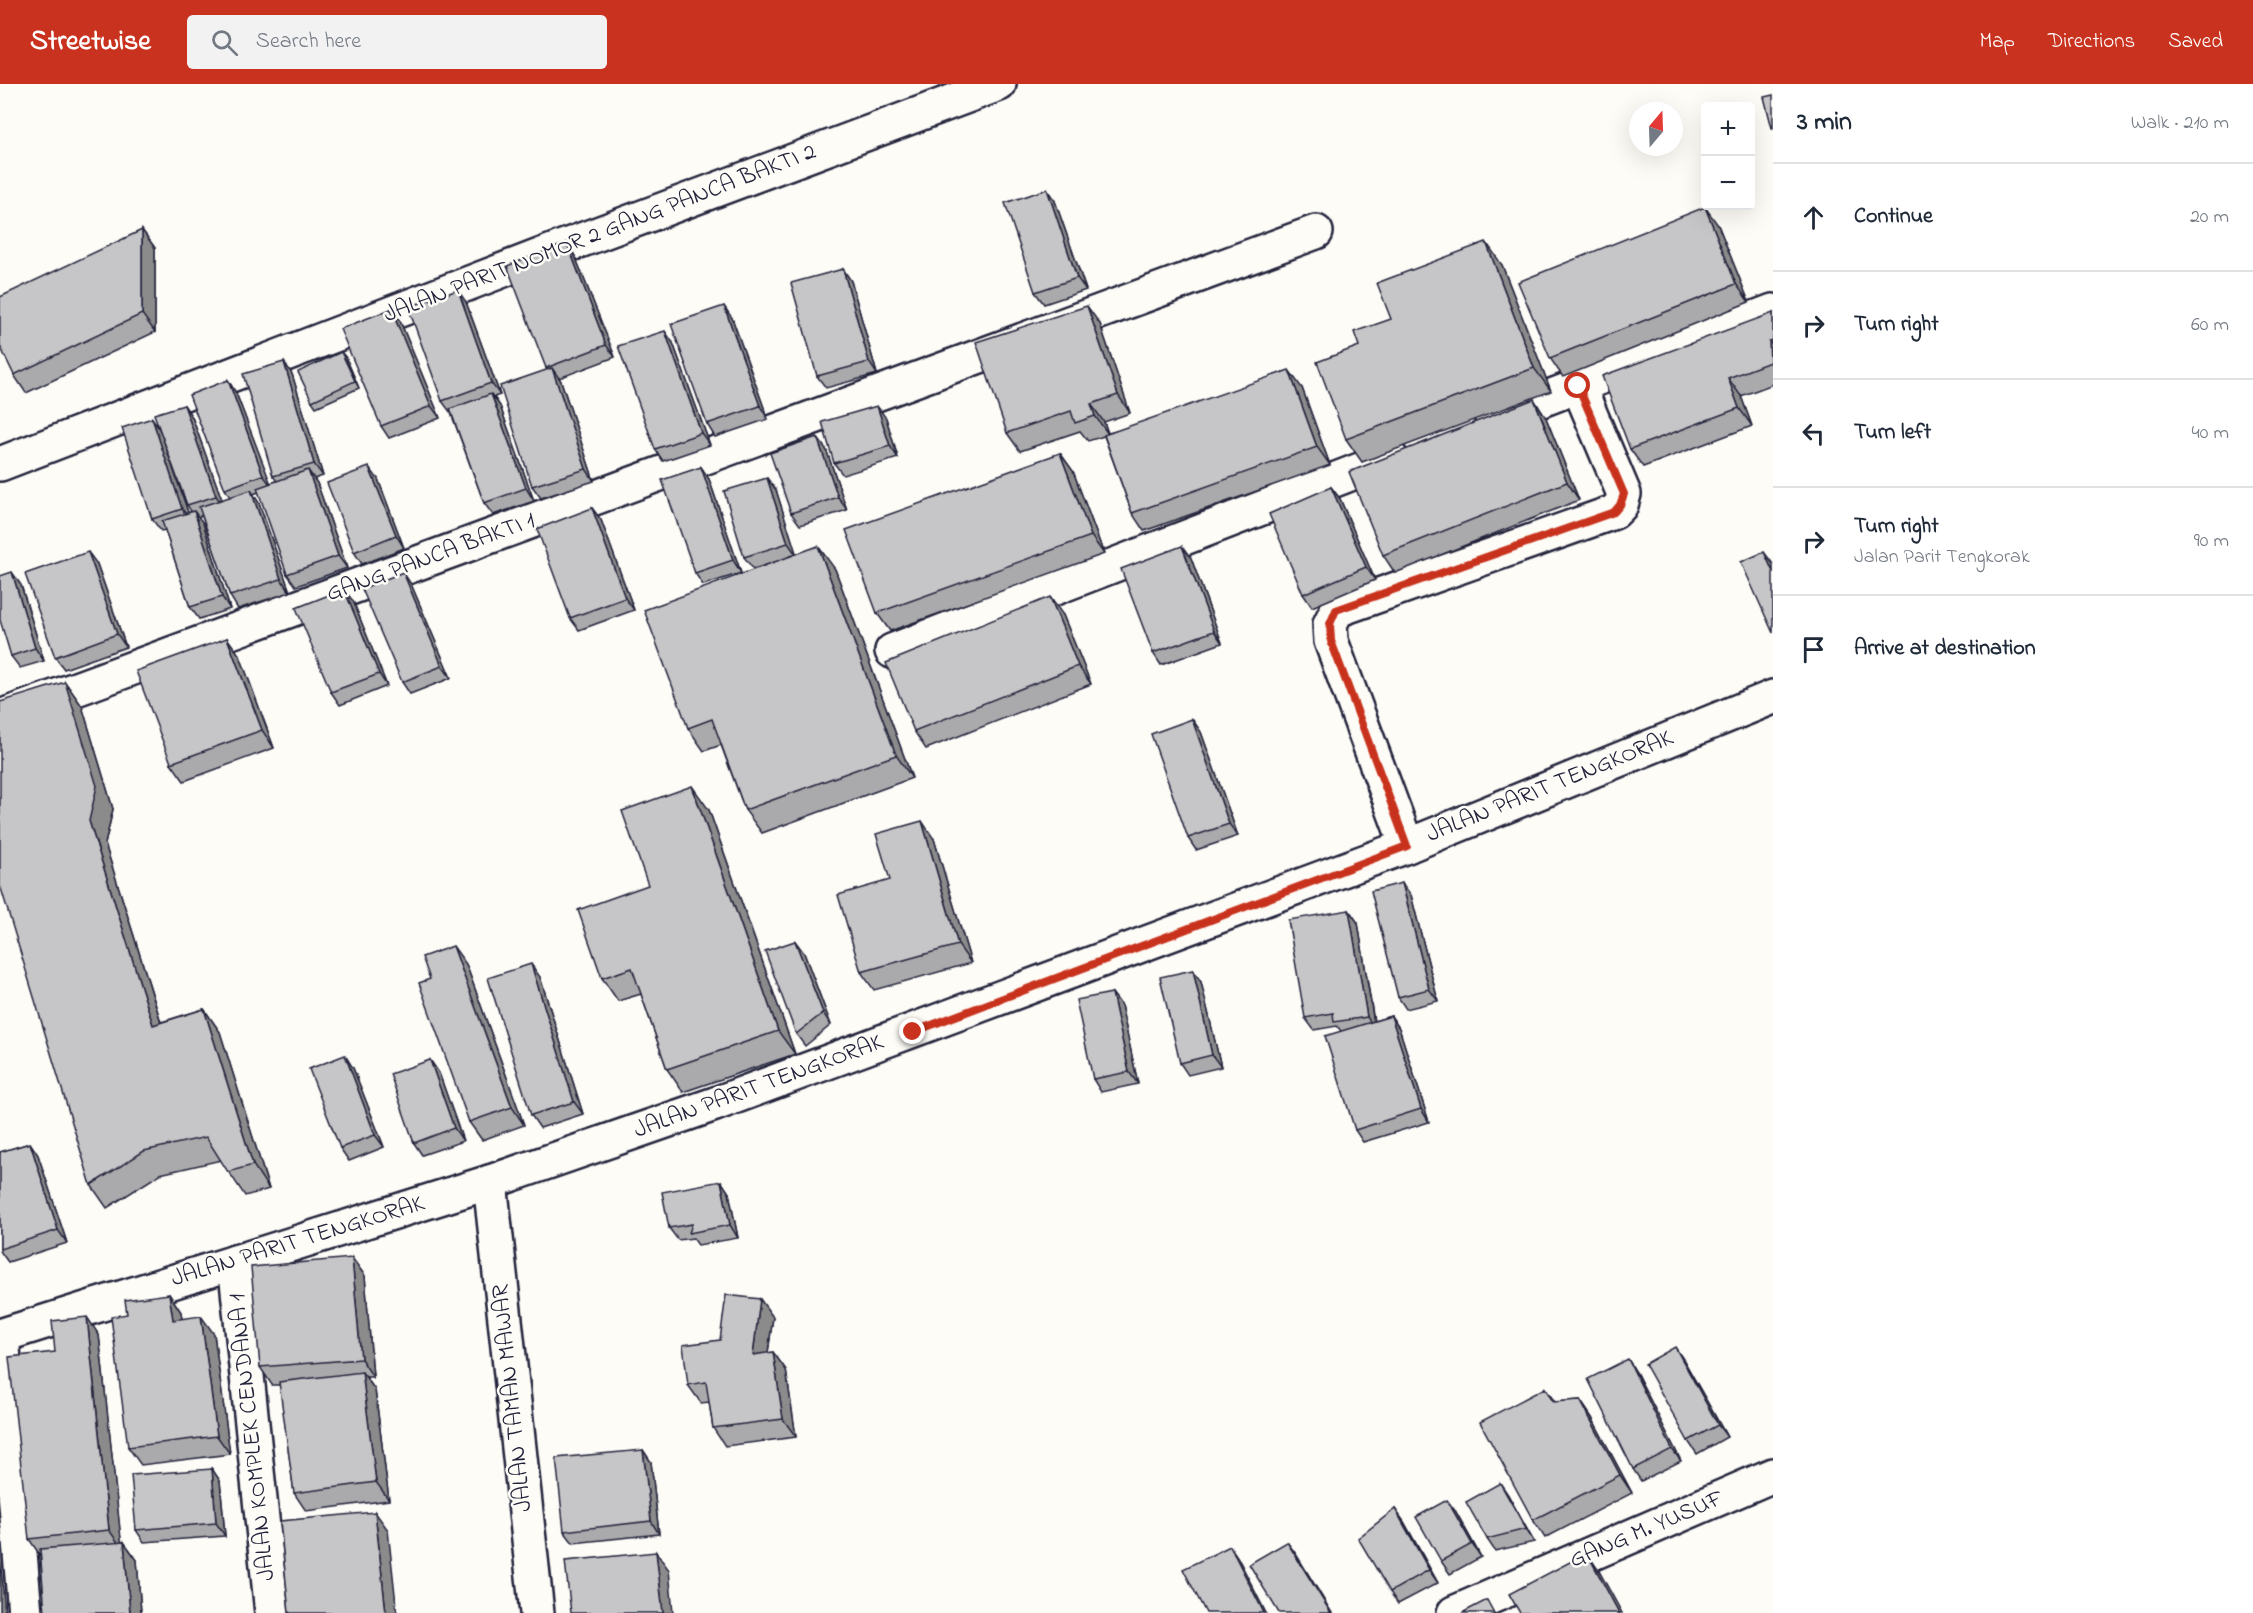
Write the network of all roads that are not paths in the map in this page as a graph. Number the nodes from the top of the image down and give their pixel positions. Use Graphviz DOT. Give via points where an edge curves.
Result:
graph roads {
  1 [pos="999,84"];
  2 [pos="1316,232"];
  3 [pos="1773,311"];
  4 [pos="1578,386"];
  5 [pos="1468,428"];
  6 [pos="1423,445"];
  7 [pos="0,464"];
  8 [pos="892,651"];
  9 [pos="1773,697"];
  10 [pos="0,717"];
  11 [pos="1407,846"];
  12 [pos="490,1182"];
  13 [pos="235,1262"];
  14 [pos="1,1336"];
  15 [pos="1773,1475"];
  16 [pos="25,1613"];
  17 [pos="272,1613"];
  18 [pos="537,1613"];
  19 [pos="1454,1613"];
  1 -- 7 [label="street, JALAN PARIT NOMOR 2 GANG PANCA BAKTI 2"];
  2 -- 10 [label="street, GANG PANCA BAKTI 1"];
  3 -- 4 [label="street"];
  4 -- 5 [label="street"];
  4 -- 11 [label="street" via="1624,494 1614,512 1336,610 1330,624 1331,641"];
  6 -- 8 [label="street"];
  9 -- 11 [label="street, JALAN PARIT TENGKORAK"];
  11 -- 12 [label="street, JALAN PARIT TENGKORAK" via="902,1036"];
  12 -- 13 [label="street, JALAN PARIT TENGKORAK"];
  12 -- 18 [label="street, JALAN TAMAN MAWAR"];
  13 -- 14 [label="street, JALAN PARIT TENGKORAK"];
  13 -- 17 [label="street, JALAN KOMPLEK CENDANA 1"];
  14 -- 16 [label="street"];
  15 -- 19 [label="street, GANG M. YUSUF"];
}
